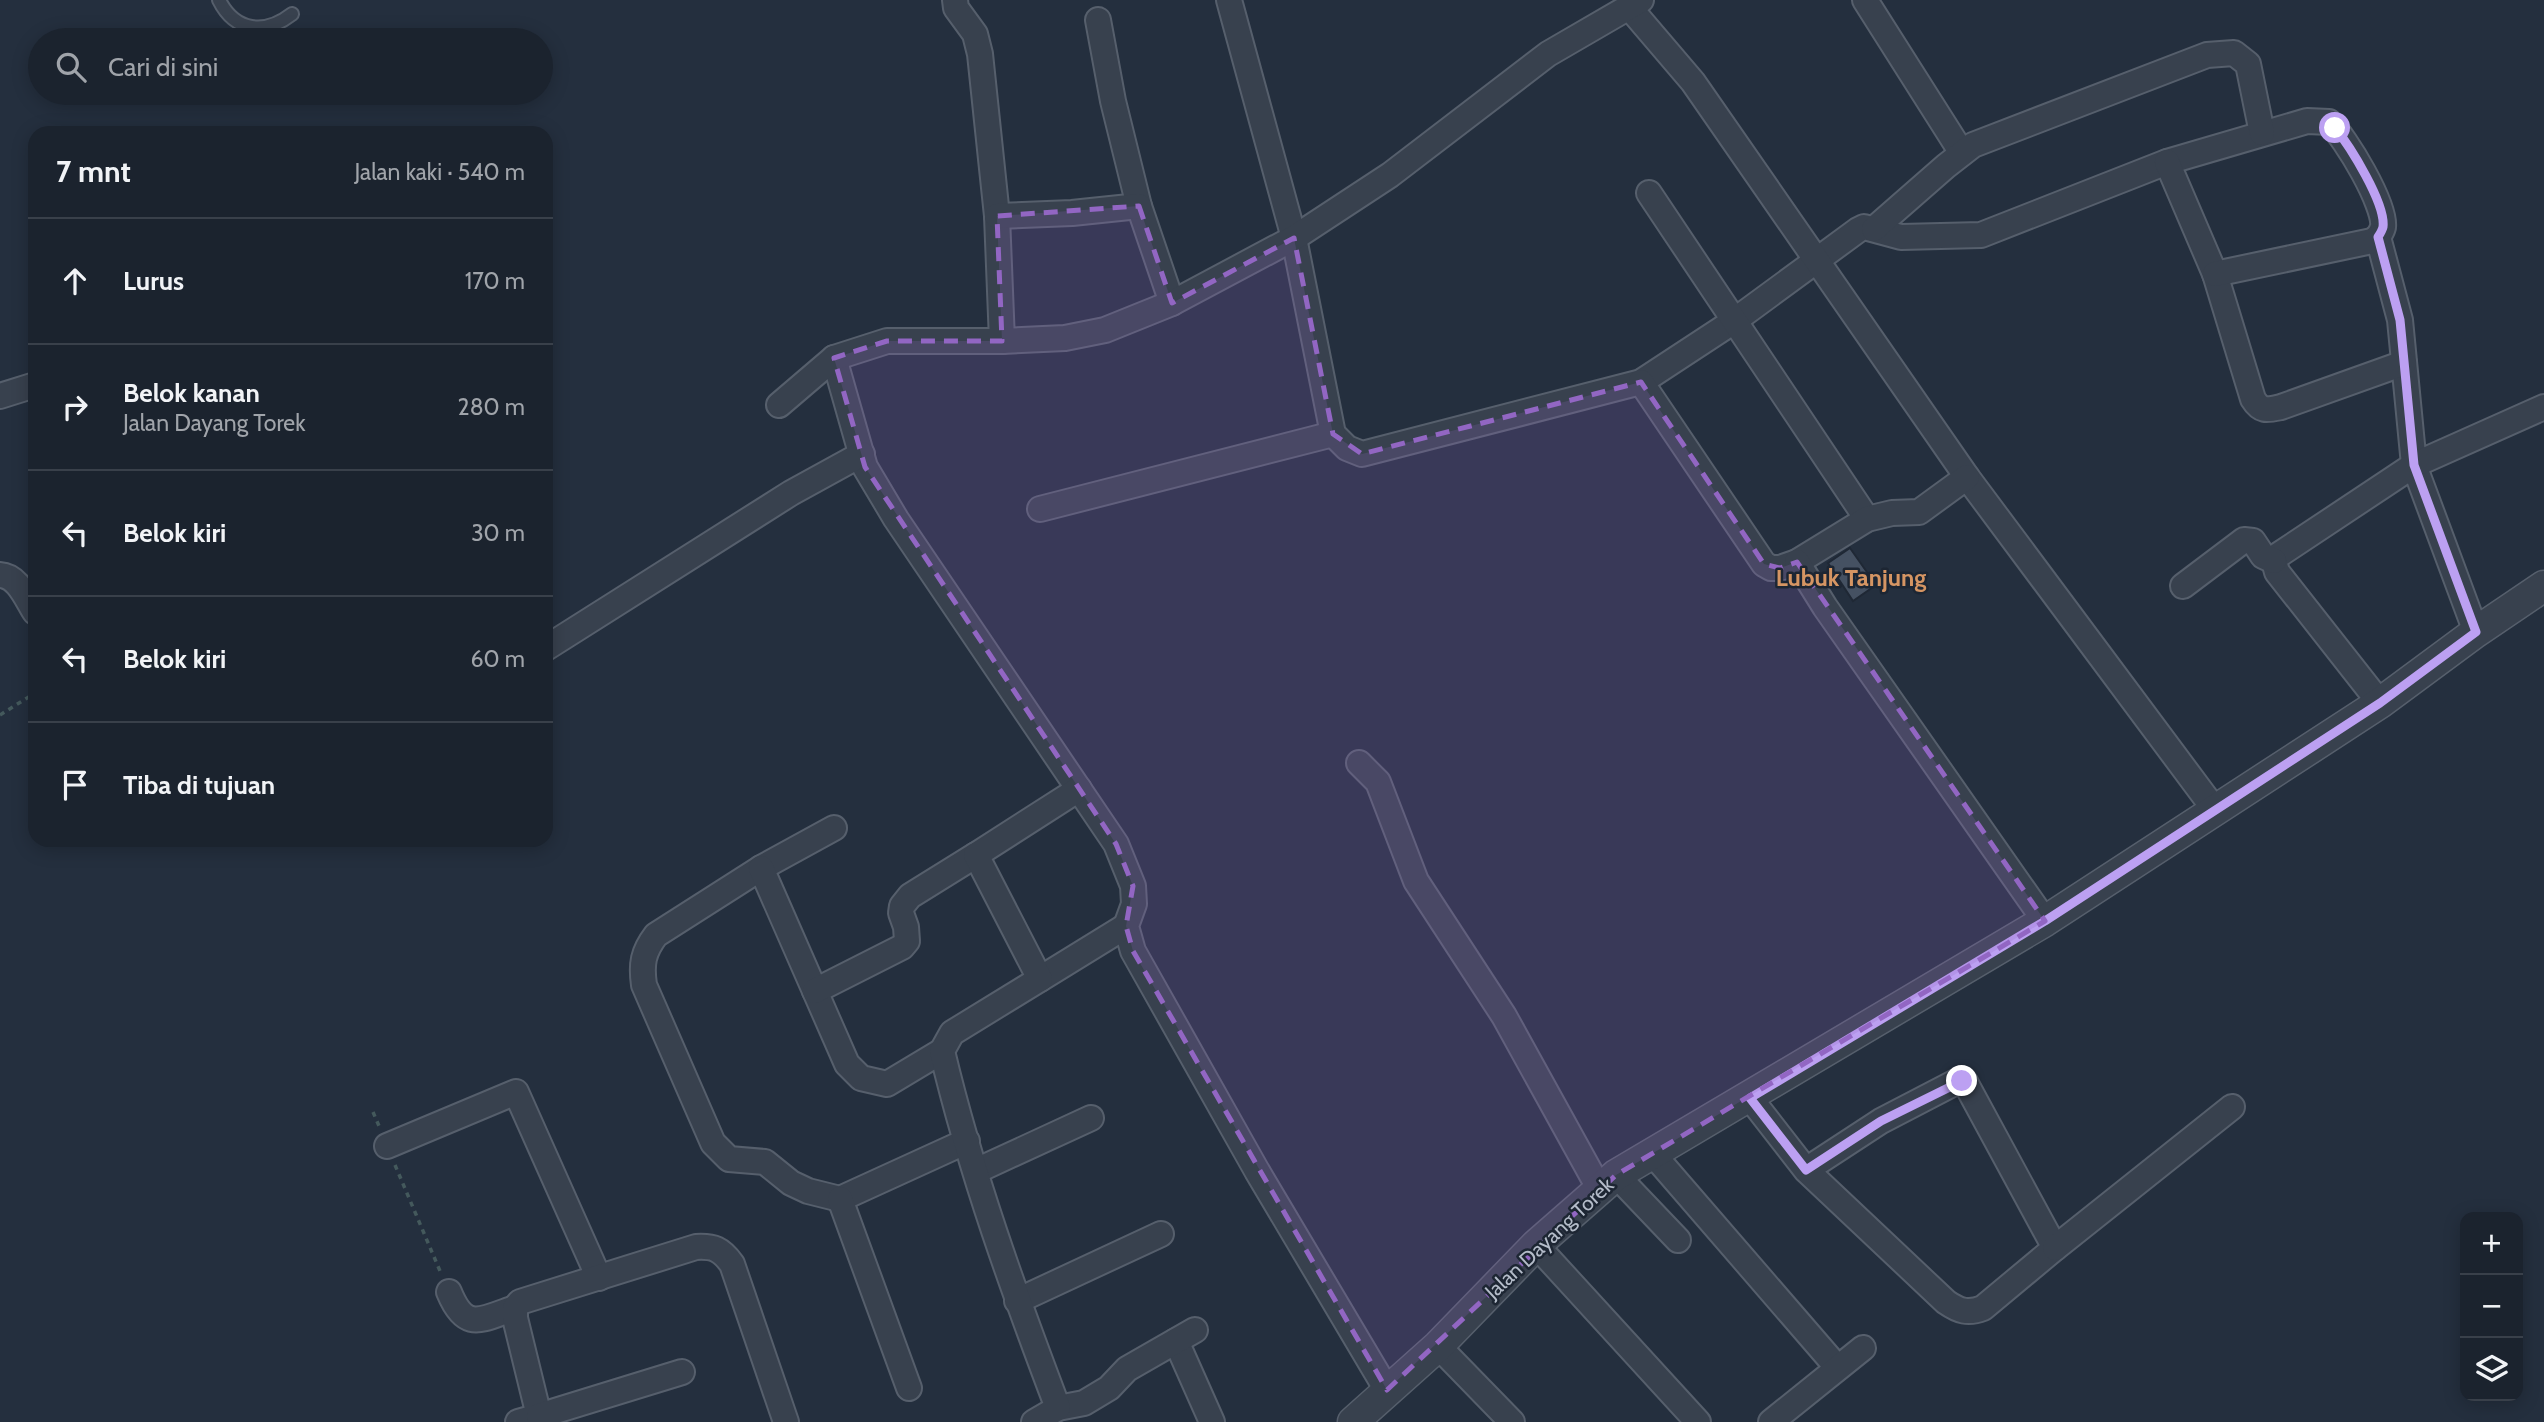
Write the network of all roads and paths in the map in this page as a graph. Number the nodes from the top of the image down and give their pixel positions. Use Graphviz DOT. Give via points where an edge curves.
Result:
graph roads {
  1 [pos="219,0"];
  2 [pos="955,0"];
  3 [pos="1229,0"];
  4 [pos="1865,0"];
  5 [pos="1635,4"];
  6 [pos="292,14"];
  7 [pos="1098,20"];
  8 [pos="2262,133"];
  9 [pos="1962,153"];
  10 [pos="2167,162"];
  11 [pos="1649,193"];
  12 [pos="1139,206"];
  13 [pos="997,216"];
  14 [pos="1874,229"];
  15 [pos="2378,237"];
  16 [pos="1294,238"];
  17 [pos="1818,259"];
  18 [pos="2215,274"];
  19 [pos="1172,303"];
  20 [pos="1734,321"];
  21 [pos="1002,341"];
  22 [pos="834,358"];
  23 [pos="2404,363"];
  24 [pos="1641,382"];
  25 [pos="28,387"];
  26 [pos="0,396"];
  27 [pos="779,405"];
  28 [pos="2544,407"];
  29 [pos="1333,435"];
  30 [pos="862,454"];
  31 [pos="2414,465"];
  32 [pos="1967,477"];
  33 [pos="1040,509"];
  34 [pos="1867,519"];
  35 [pos="2274,561"];
  36 [pos="1797,562"];
  37 [pos="0,575"];
  38 [pos="2183,586"];
  39 [pos="2544,586"];
  40 [pos="28,601"];
  41 [pos="2476,632"];
  42 [pos="553,644"];
  43 [pos="28,697"];
  44 [pos="2380,703"];
  45 [pos="0,715"];
  46 [pos="1359,763"];
  47 [pos="1079,789"];
  48 [pos="2215,810"];
  49 [pos="834,828"];
  50 [pos="976,855"];
  51 [pos="761,868"];
  52 [pos="2045,921"];
  53 [pos="1126,926"];
  54 [pos="1040,979"];
  55 [pos="815,991"];
  56 [pos="942,1051"];
  57 [pos="1750,1098"];
  58 [pos="2232,1107"];
  59 [pos="373,1112"];
  60 [pos="1091,1118"];
  61 [pos="967,1141"];
  62 [pos="387,1146"];
  63 [pos="1652,1153"];
  64 [pos="1806,1170"];
  65 [pos="976,1171"];
  66 [pos="1608,1181"];
  67 [pos="840,1199"];
  68 [pos="1161,1234"];
  69 [pos="1678,1240"];
  70 [pos="1536,1245"];
  71 [pos="2055,1248"];
  72 [pos="599,1278"];
  73 [pos="449,1292"];
  74 [pos="1017,1301"];
  75 [pos="515,1308"];
  76 [pos="1438,1346"];
  77 [pos="1863,1348"];
  78 [pos="1837,1367"];
  79 [pos="682,1372"];
  80 [pos="909,1388"];
  81 [pos="1387,1390"];
  82 [pos="1058,1408"];
  83 [pos="1088,1412"];
  84 [pos="533,1420"];
  85 [pos="786,1422"];
  86 [pos="1034,1422"];
  87 [pos="1212,1422"];
  88 [pos="1353,1422"];
  89 [pos="1512,1422"];
  90 [pos="1698,1422"];
  91 [pos="1770,1422"];
  1 -- 6 [label="lane" via="223,10 253,28 279,24"];
  2 -- 13 [label="street" via="975,34 980,54"];
  3 -- 16 [label="street"];
  4 -- 9 [label="street"];
  5 -- 16 [label="street" via="1548,54 1390,176"];
  5 -- 17 [label="street"];
  7 -- 12 [label="street"];
  8 -- 9 [label="street" via="2248,64 2234,53 2207,55"];
  8 -- 10 [label="street"];
  8 -- 15 [label="street" via="2307,121 2329,122 2344,139 2379,204 2383,226"];
  9 -- 14 [label="street"];
  10 -- 14 [label="street" via="1982,235 1901,237"];
  10 -- 18 [label="street"];
  11 -- 20 [label="street"];
  12 -- 13 [label="street"];
  12 -- 19 [label="street"];
  13 -- 21 [label="street"];
  14 -- 17 [label="street" via="1858,230"];
  15 -- 18 [label="street"];
  15 -- 23 [label="street" via="2400,320"];
  16 -- 19 [label="street"];
  16 -- 29 [label="street"];
  17 -- 20 [label="street"];
  17 -- 32 [label="street"];
  18 -- 23 [label="street" via="2258,408 2281,407"];
  19 -- 21 [label="street" via="1105,330 1065,338"];
  20 -- 24 [label="street"];
  20 -- 34 [label="street"];
  21 -- 22 [label="street" via="887,341"];
  22 -- 27 [label="street"];
  22 -- 30 [label="street"];
  23 -- 31 [label="street"];
  24 -- 29 [label="street" via="1362,454"];
  24 -- 36 [label="street" via="1764,564 1780,568"];
  25 -- 26 [label="street"];
  28 -- 31 [label="street"];
  29 -- 33 [label="street"];
  30 -- 42 [label="street"];
  30 -- 47 [label="street" via="896,519"];
  31 -- 35 [label="street"];
  31 -- 41 [label="street"];
  32 -- 34 [label="street" via="1919,512"];
  32 -- 48 [label="street"];
  34 -- 36 [label="street"];
  35 -- 38 [label="street" via="2263,556 2253,541 2244,540"];
  35 -- 44 [label="street" via="2277,572"];
  36 -- 52 [label="street"];
  37 -- 40 [label="street" via="14,580"];
  39 -- 41 [label="street, Jalan Dayang Torek"];
  41 -- 44 [label="street, Jalan Dayang Torek"];
  43 -- 45 [label="path"];
  44 -- 48 [label="street, Jalan Dayang Torek"];
  46 -- 66 [label="street" via="1378,782 1416,881"];
  47 -- 50 [label="street"];
  47 -- 53 [label="street" via="1116,844 1133,886 1134,904"];
  48 -- 52 [label="street, Jalan Dayang Torek"];
  49 -- 51 [label="street"];
  50 -- 54 [label="street"];
  50 -- 55 [label="street" via="905,901 901,913 907,941 902,947"];
  51 -- 55 [label="street"];
  51 -- 67 [label="street" via="656,935 641,964 644,985 721,1152 729,1159 765,1162 791,1183"];
  52 -- 57 [label="street, Jalan Dayang Torek"];
  53 -- 54 [label="street"];
  53 -- 81 [label="street" via="1133,951"];
  54 -- 56 [label="street" via="952,1033"];
  55 -- 56 [label="street" via="847,1064 861,1078 887,1084"];
  56 -- 61 [label="street"];
  57 -- 63 [label="street, Jalan Dayang Torek"];
  57 -- 64 [label="street"];
  58 -- 71 [label="street"];
  59 -- 62 [label="path"];
  60 -- 65 [label="street"];
  61 -- 65 [label="street"];
  61 -- 67 [label="street"];
  62 -- 72 [label="street" via="516,1092"];
  62 -- 73 [label="path"];
  63 -- 66 [label="street, Jalan Dayang Torek"];
  63 -- 78 [label="street"];
  64 -- 71 [label="street" via="1958,1309 1972,1313 1983,1308"];
  64 -- 71 [label="street" via="1881,1121 1956,1082 1965,1082"];
  65 -- 74 [label="street"];
  66 -- 69 [label="street"];
  66 -- 70 [label="street, Jalan Dayang Torek"];
  67 -- 80 [label="street"];
  68 -- 74 [label="street"];
  70 -- 76 [label="street, Jalan Dayang Torek"];
  70 -- 90 [label="street"];
  72 -- 75 [label="street" via="520,1302"];
  72 -- 85 [label="street" via="696,1247 723,1252 732,1264"];
  73 -- 75 [label="street" via="467,1319"];
  74 -- 82 [label="street"];
  75 -- 84 [label="street"];
  76 -- 81 [label="street, Jalan Dayang Torek"];
  76 -- 89 [label="street"];
  77 -- 78 [label="street"];
  78 -- 91 [label="street"];
  79 -- 84 [label="street"];
  81 -- 88 [label="street, Jalan Dayang Torek"];
  82 -- 83 [label="street"];
  82 -- 86 [label="street"];
  83 -- 87 [label="street" via="1127,1369 1185,1335"];
}
